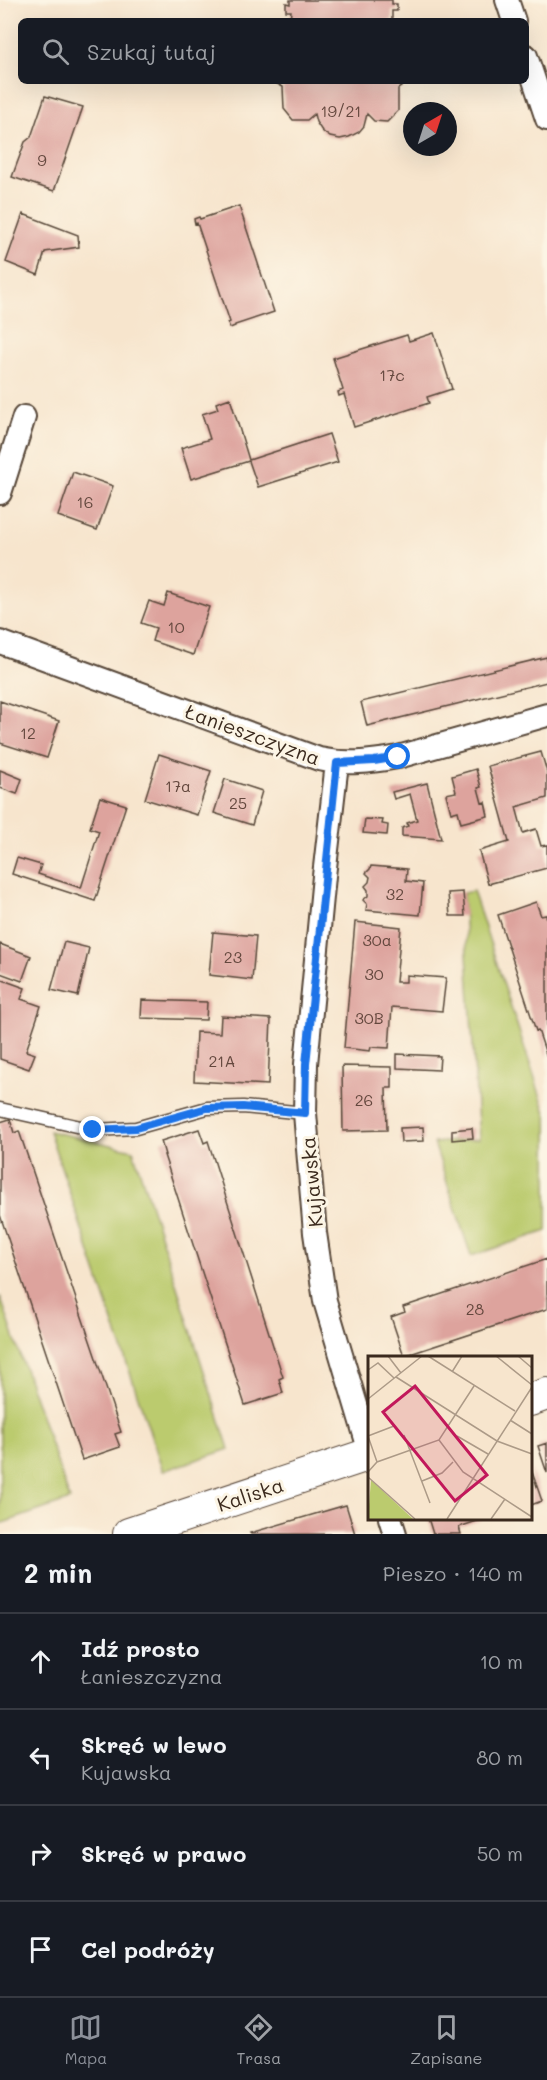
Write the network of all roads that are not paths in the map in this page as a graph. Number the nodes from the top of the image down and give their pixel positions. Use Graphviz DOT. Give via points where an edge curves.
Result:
graph roads {
  1 [pos="507,0"];
  2 [pos="513,18"];
  3 [pos="529,65"];
  4 [pos="547,119"];
  5 [pos="24,417"];
  6 [pos="0,493"];
  7 [pos="0,642"];
  8 [pos="547,715"];
  9 [pos="337,763"];
  10 [pos="0,1109"];
  11 [pos="305,1113"];
  12 [pos="547,1394"];
  13 [pos="532,1400"];
  14 [pos="368,1446"];
  15 [pos="368,1454"];
  16 [pos="390,1519"];
  17 [pos="129,1534"];
  18 [pos="395,1534"];
  1 -- 2 [label="street"];
  3 -- 4 [label="street"];
  5 -- 6 [label="street"];
  7 -- 9 [label="street, Łanieszczyzna"];
  8 -- 9 [label="street, Łanieszczyzna" via="398,757"];
  9 -- 11 [label="street, Kujawska" via="306,1064"];
  10 -- 11 [label="lane" via="93,1130 136,1128 207,1108"];
  11 -- 14 [label="street, Kujawska" via="325,1301"];
  12 -- 13 [label="street"];
  15 -- 17 [label="street, Kaliska"];
  16 -- 18 [label="street"];
}
